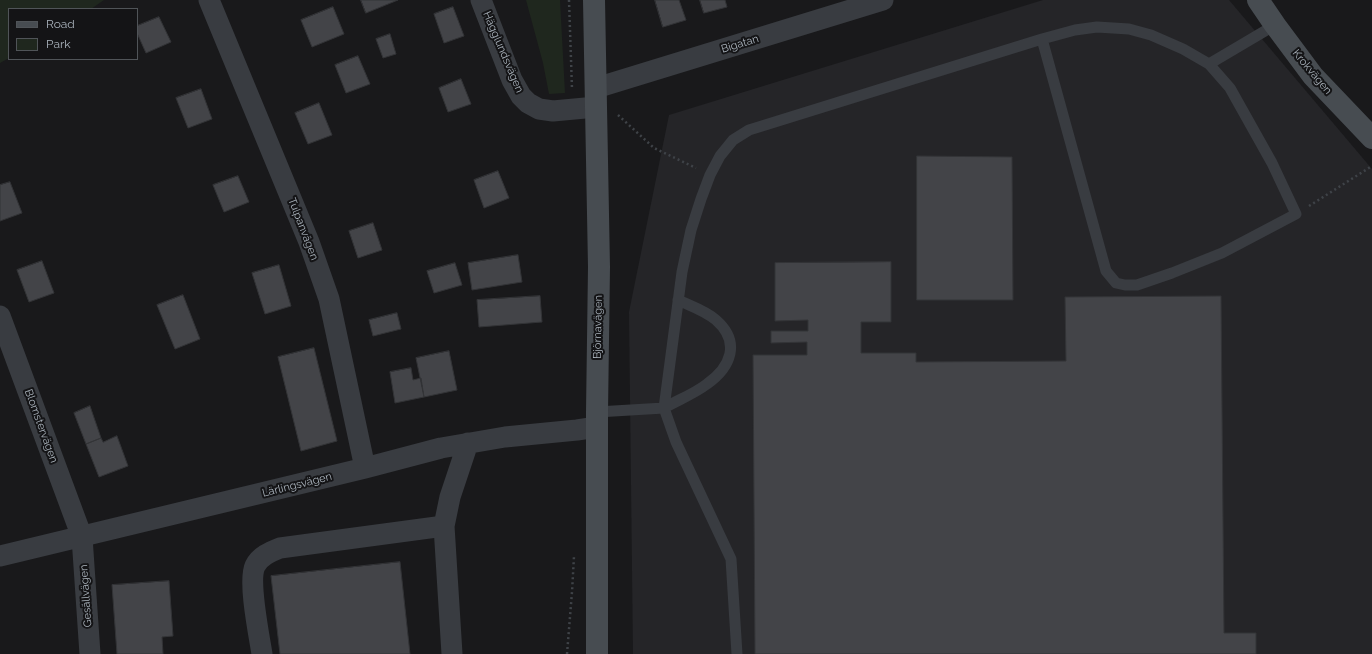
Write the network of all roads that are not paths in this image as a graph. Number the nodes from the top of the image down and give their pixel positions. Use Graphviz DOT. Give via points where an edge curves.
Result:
graph roads {
  1 [pos="210,0"];
  2 [pos="481,0"];
  3 [pos="594,0"];
  4 [pos="883,0"];
  5 [pos="1258,0"];
  6 [pos="1275,25"];
  7 [pos="1042,39"];
  8 [pos="1209,64"];
  9 [pos="596,98"];
  10 [pos="1372,138"];
  11 [pos="678,300"];
  12 [pos="0,316"];
  13 [pos="664,408"];
  14 [pos="597,420"];
  15 [pos="468,443"];
  16 [pos="365,468"];
  17 [pos="444,526"];
  18 [pos="82,537"];
  19 [pos="0,556"];
  20 [pos="90,654"];
  21 [pos="262,654"];
  22 [pos="452,654"];
  23 [pos="598,654"];
  24 [pos="737,654"];
  1 -- 16 [label="street, Tulpanvägen" via="310,242 328,299"];
  2 -- 9 [label="street, Hägglundsvägen" via="512,80 528,103 539,109 553,111 573,109"];
  3 -- 9 [label="main road, Björnavägen"];
  4 -- 9 [label="street, Bigatan"];
  5 -- 6 [label="main road, Krokvägen"];
  6 -- 8 [label="lane"];
  6 -- 10 [label="main road, Krokvägen" via="1313,76"];
  7 -- 8 [label="lane" via="1097,27 1129,29 1151,35"];
  7 -- 8 [label="lane" via="1106,271 1116,282 1125,285 1137,285 1222,253 1296,214 1272,163 1230,88"];
  7 -- 11 [label="lane" via="749,130 733,140 720,156 701,199 691,230"];
  9 -- 14 [label="main road, Björnavägen" via="599,267"];
  11 -- 13 [label="lane"];
  11 -- 13 [label="lane" via="716,320 725,330 731,350 728,362 719,374 706,385"];
  12 -- 18 [label="street, Blomstervägen"];
  13 -- 14 [label="lane"];
  13 -- 24 [label="lane" via="676,442 731,559"];
  14 -- 15 [label="street, Lärlingsvägen" via="577,430"];
  14 -- 23 [label="main road, Björnavägen"];
  15 -- 16 [label="street, Lärlingsvägen"];
  15 -- 17 [label="street" via="450,498"];
  16 -- 18 [label="street, Lärlingsvägen"];
  17 -- 21 [label="street" via="280,548 262,557 252,575"];
  17 -- 22 [label="street"];
  18 -- 19 [label="street, Lärlingsvägen"];
  18 -- 20 [label="street, Gesällvägen"];
}
